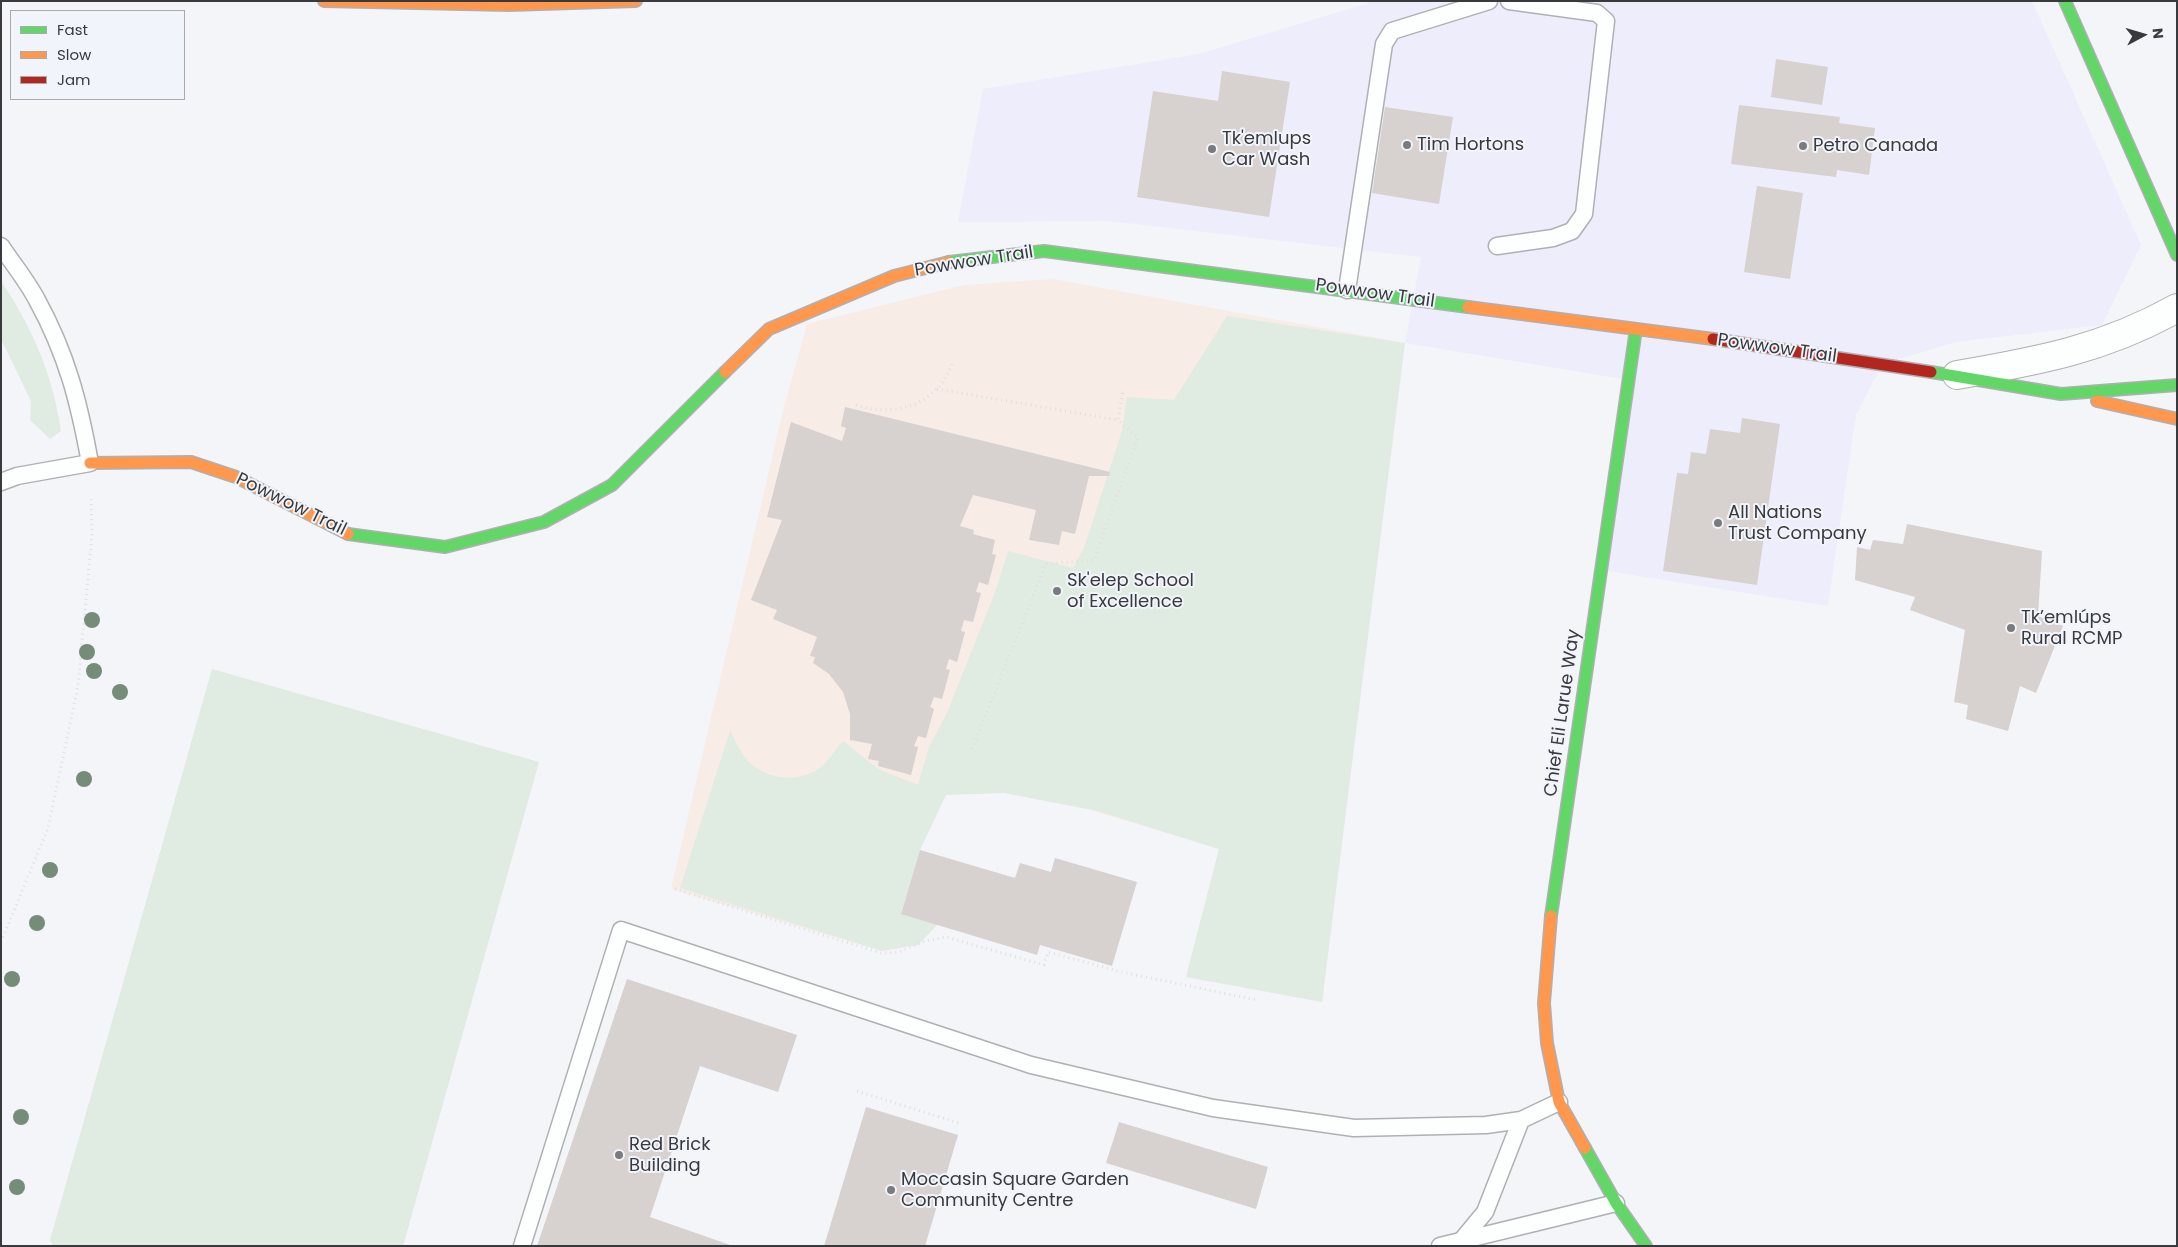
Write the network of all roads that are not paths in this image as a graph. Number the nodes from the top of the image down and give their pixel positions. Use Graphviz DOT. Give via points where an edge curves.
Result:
graph roads {
  1 [pos="324,1"];
  2 [pos="636,1"];
  3 [pos="1489,1"];
  4 [pos="1508,1"];
  5 [pos="2065,1"];
  6 [pos="1,246"];
  7 [pos="1498,246"];
  8 [pos="2177,255"];
  9 [pos="1347,290"];
  10 [pos="2177,308"];
  11 [pos="1636,329"];
  12 [pos="1956,375"];
  13 [pos="2177,385"];
  14 [pos="2061,394"];
  15 [pos="2177,419"];
  16 [pos="90,463"];
  17 [pos="1,482"];
  18 [pos="1559,1102"];
  19 [pos="1521,1120"];
  20 [pos="1616,1203"];
  21 [pos="1461,1241"];
  22 [pos="522,1246"];
  23 [pos="1440,1246"];
  24 [pos="1646,1246"];
  1 -- 2 [label="main road" via="509,5"];
  3 -- 9 [label="lane" via="1392,31 1384,44"];
  4 -- 7 [label="lane" via="1597,13 1606,21 1584,214 1572,231 1553,238"];
  5 -- 8 [label="main road"];
  6 -- 16 [label="lane" via="36,298 60,347 80,407"];
  9 -- 11 [label="main road, Powwow Trail"];
  9 -- 16 [label="main road, Powwow Trail" via="1044,251 934,264 894,276 769,330 612,485 544,522 445,547 349,535 236,477 190,462"];
  10 -- 12 [label="street, Powwow Trail" via="2144,327 2095,346 2042,360"];
  11 -- 12 [label="main road, Powwow Trail"];
  11 -- 18 [label="main road, Chief Eli Larue Way" via="1547,942 1544,1003 1547,1043"];
  12 -- 14 [label="main road, Powwow Trail"];
  13 -- 14 [label="main road, Powwow Trail"];
  14 -- 15 [label="main road"];
  16 -- 17 [label="lane" via="17,476"];
  18 -- 19 [label="lane"];
  18 -- 20 [label="main road, Chief Eli Larue Way"];
  19 -- 21 [label="lane" via="1485,1212"];
  19 -- 22 [label="lane" via="1486,1125 1354,1128 1214,1108 1031,1065 621,930"];
  20 -- 21 [label="lane"];
  20 -- 24 [label="main road, Chief Eli Larue Way"];
  21 -- 23 [label="lane"];
}
